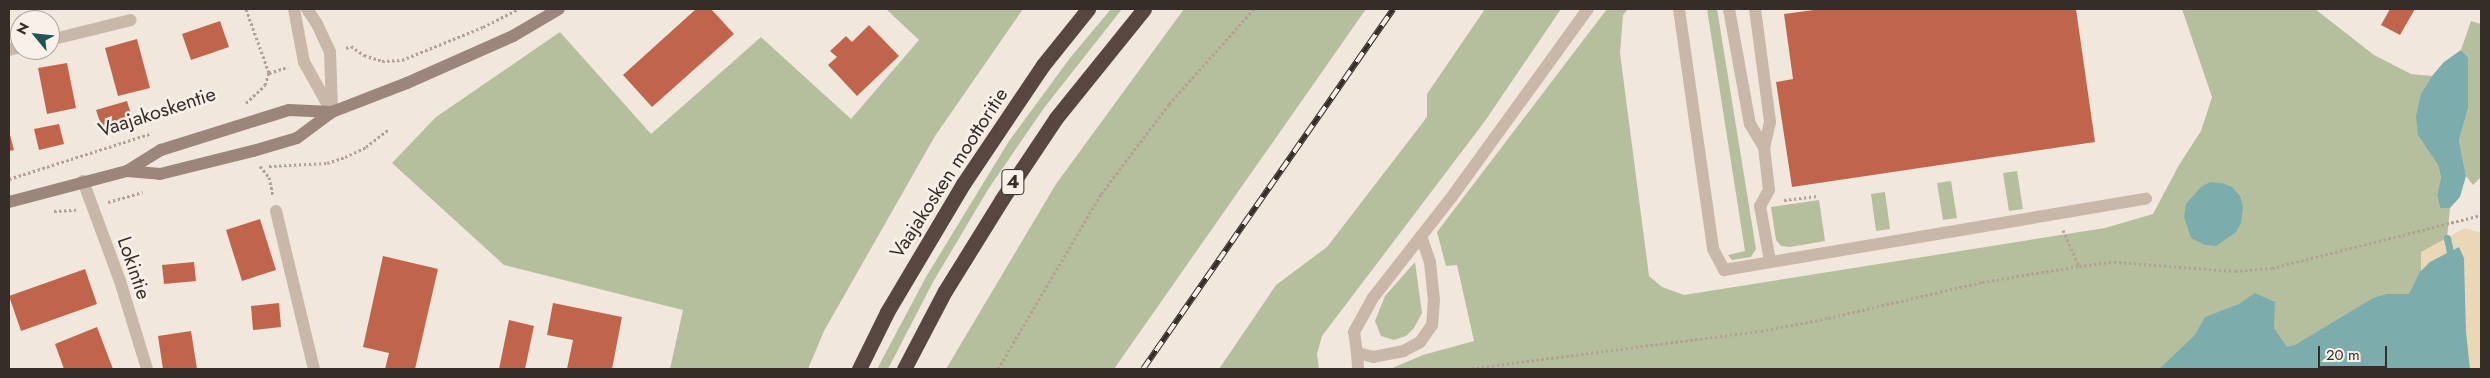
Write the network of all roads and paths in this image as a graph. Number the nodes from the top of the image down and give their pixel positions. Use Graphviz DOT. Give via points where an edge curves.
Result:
graph roads {
  1 [pos="246,9"];
  2 [pos="294,9"];
  3 [pos="307,9"];
  4 [pos="518,9"];
  5 [pos="559,9"];
  6 [pos="1088,9"];
  7 [pos="1144,9"];
  8 [pos="1254,9"];
  9 [pos="1588,9"];
  10 [pos="1679,9"];
  11 [pos="1729,9"];
  12 [pos="1755,9"];
  13 [pos="131,20"];
  14 [pos="60,38"];
  15 [pos="330,52"];
  16 [pos="304,62"];
  17 [pos="269,73"];
  18 [pos="237,106"];
  19 [pos="332,112"];
  20 [pos="161,130"];
  21 [pos="1764,147"];
  22 [pos="254,151"];
  23 [pos="127,171"];
  24 [pos="9,179"];
  25 [pos="83,181"];
  26 [pos="1769,190"];
  27 [pos="1819,196"];
  28 [pos="2146,199"];
  29 [pos="9,202"];
  30 [pos="276,211"];
  31 [pos="2056,214"];
  32 [pos="2481,215"];
  33 [pos="1421,236"];
  34 [pos="1770,261"];
  35 [pos="2079,266"];
  36 [pos="1357,353"];
  37 [pos="147,369"];
  38 [pos="314,369"];
  39 [pos="859,369"];
  40 [pos="904,369"];
  41 [pos="998,369"];
  42 [pos="1358,369"];
  43 [pos="1466,369"];
  1 -- 17 [label="path"];
  2 -- 16 [label="street"];
  3 -- 15 [label="street"];
  4 -- 15 [label="path" via="484,27 402,60 382,61 351,46"];
  5 -- 19 [label="main road, Vaajakoskentie" via="504,40"];
  6 -- 39 [label="highway, Vaajakosken moottoritie / 4" via="1043,65 963,184 887,312"];
  7 -- 40 [label="highway, 4" via="1056,118 1002,199 945,292"];
  8 -- 41 [label="path" via="1169,104 1101,194"];
  9 -- 33 [label="street"];
  10 -- 34 [label="street" via="1713,249 1724,270"];
  11 -- 21 [label="street" via="1750,124"];
  12 -- 21 [label="street" via="1770,122"];
  13 -- 14 [label="street"];
  15 -- 19 [label="street"];
  16 -- 17 [label="path"];
  16 -- 19 [label="street"];
  17 -- 18 [label="path, Vaajakoskentie" via="258,94"];
  19 -- 22 [label="main road, Vaajakoskentie" via="297,138"];
  19 -- 23 [label="main road, Vaajakoskentie" via="289,110 161,150"];
  20 -- 24 [label="path, Vaajakoskentie"];
  21 -- 26 [label="street"];
  22 -- 23 [label="main road, Vaajakoskentie" via="160,174"];
  22 -- 30 [label="path" via="269,177"];
  23 -- 25 [label="main road, Vaajakoskentie"];
  25 -- 29 [label="main road, Vaajakoskentie"];
  25 -- 37 [label="street, Lokintie" via="120,281"];
  26 -- 27 [label="path" via="1784,200"];
  26 -- 34 [label="street" via="1760,206"];
  28 -- 31 [label="street"];
  30 -- 38 [label="street"];
  31 -- 34 [label="street"];
  31 -- 35 [label="path"];
  32 -- 35 [label="path" via="2272,268 2235,271 2114,262"];
  33 -- 36 [label="street" via="1372,299 1354,332"];
  33 -- 36 [label="street" via="1430,262 1434,299 1432,325 1420,342 1404,352 1374,357"];
  35 -- 43 [label="path" via="1982,282 1761,331"];
  36 -- 42 [label="street"];
}
